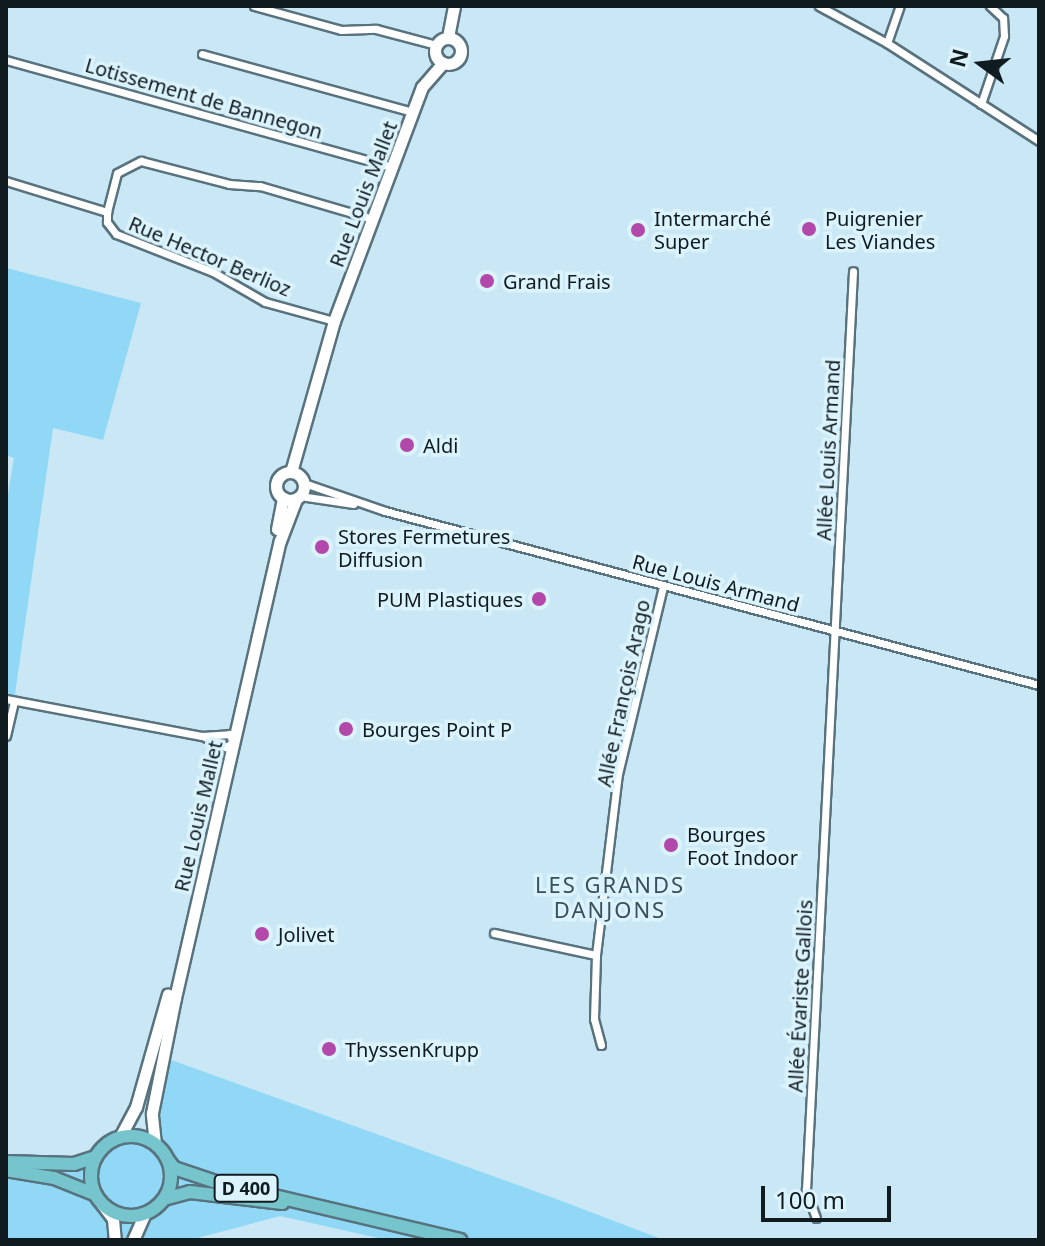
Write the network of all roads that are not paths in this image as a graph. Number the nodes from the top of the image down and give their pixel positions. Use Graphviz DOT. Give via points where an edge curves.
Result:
graph roads {
  1 [pos="254,6"];
  2 [pos="454,6"];
  3 [pos="819,6"];
  4 [pos="900,6"];
  5 [pos="990,6"];
  6 [pos="448,37"];
  7 [pos="887,43"];
  8 [pos="436,45"];
  9 [pos="202,54"];
  10 [pos="6,60"];
  11 [pos="443,63"];
  12 [pos="981,104"];
  13 [pos="413,112"];
  14 [pos="1039,141"];
  15 [pos="392,167"];
  16 [pos="6,181"];
  17 [pos="107,212"];
  18 [pos="373,219"];
  19 [pos="853,271"];
  20 [pos="334,321"];
  21 [pos="291,472"];
  22 [pos="304,483"];
  23 [pos="283,498"];
  24 [pos="298,498"];
  25 [pos="385,511"];
  26 [pos="663,586"];
  27 [pos="835,630"];
  28 [pos="1039,685"];
  29 [pos="10,700"];
  30 [pos="6,736"];
  31 [pos="230,741"];
  32 [pos="494,933"];
  33 [pos="596,955"];
  34 [pos="601,1045"];
  35 [pos="120,1137"];
  36 [pos="155,1144"];
  37 [pos="95,1157"];
  38 [pos="168,1160"];
  39 [pos="6,1162"];
  40 [pos="6,1170"];
  41 [pos="164,1199"];
  42 [pos="99,1200"];
  43 [pos="329,1209"];
  44 [pos="145,1213"];
  45 [pos="816,1218"];
  46 [pos="115,1240"];
  47 [pos="133,1240"];
  48 [pos="460,1240"];
  1 -- 8 [label="street" via="341,30 376,29"];
  2 -- 6 [label="main road, Rue Louis Mallet"];
  3 -- 7 [label="street"];
  4 -- 7 [label="street"];
  5 -- 12 [label="street" via="1003,18 1004,36"];
  6 -- 8 [label="main road"];
  6 -- 11 [label="main road, Rue Louis Mallet" via="458,41 462,51 457,61"];
  7 -- 12 [label="street"];
  8 -- 11 [label="main road"];
  9 -- 13 [label="street, Rue Louis Mallet"];
  10 -- 15 [label="street, Lotissement de Bannegon"];
  11 -- 13 [label="main road, Rue Louis Mallet" via="422,87"];
  12 -- 14 [label="street"];
  13 -- 15 [label="main road, Rue Louis Mallet"];
  15 -- 18 [label="main road, Rue Louis Mallet"];
  16 -- 17 [label="street"];
  17 -- 18 [label="street, Rue Hector Berlioz" via="117,173 141,161 229,184 260,186"];
  17 -- 20 [label="street, Rue Hector Berlioz" via="116,234 226,277 265,302"];
  18 -- 20 [label="main road, Rue Louis Mallet"];
  19 -- 27 [label="street, Allée Louis Armand"];
  20 -- 21 [label="main road, Rue Louis Mallet"];
  21 -- 22 [label="main road"];
  21 -- 23 [label="main road, Rue Louis Mallet" via="277,482"];
  22 -- 24 [label="main road, Rue Louis Mallet"];
  22 -- 25 [label="street, Rue Louis Armand"];
  23 -- 24 [label="main road"];
  23 -- 31 [label="main road, Rue Louis Mallet"];
  24 -- 25 [label="street, Rue Louis Armand"];
  24 -- 31 [label="main road, Rue Louis Mallet" via="280,541"];
  25 -- 26 [label="street, Rue Louis Armand"];
  26 -- 27 [label="street, Rue Louis Armand"];
  26 -- 33 [label="street, Allée François Arago" via="618,774"];
  27 -- 28 [label="street, Rue Louis Armand"];
  27 -- 45 [label="street, Allée Évariste Gallois" via="806,1190"];
  29 -- 30 [label="street"];
  29 -- 31 [label="street"];
  31 -- 35 [label="main road, Rue Louis Mallet" via="154,1056"];
  31 -- 36 [label="main road, Rue Louis Mallet" via="152,1113"];
  32 -- 33 [label="street"];
  33 -- 34 [label="street, Allée François Arago" via="594,1019"];
  35 -- 36 [label="main road" via="141,1137"];
  35 -- 37 [label="main road"];
  36 -- 38 [label="main road"];
  37 -- 39 [label="main road" via="74,1164"];
  37 -- 42 [label="main road" via="91,1177"];
  38 -- 41 [label="main road" via="170,1184"];
  38 -- 43 [label="main road, D 400" via="188,1174"];
  40 -- 42 [label="main road" via="73,1183"];
  41 -- 43 [label="main road, D 400" via="190,1192"];
  41 -- 44 [label="main road"];
  42 -- 44 [label="main road" via="122,1215"];
  42 -- 46 [label="main road" via="113,1219"];
  43 -- 48 [label="main road, D 400"];
  44 -- 47 [label="main road"];
}
